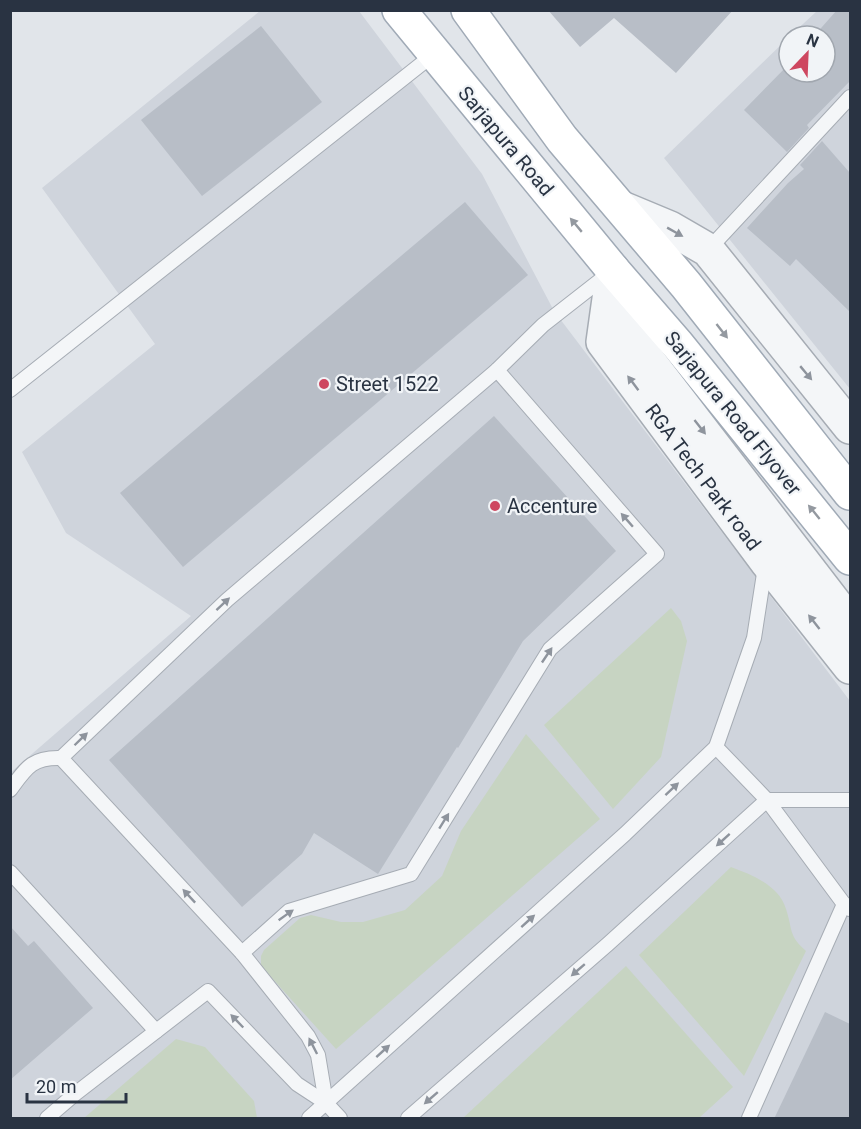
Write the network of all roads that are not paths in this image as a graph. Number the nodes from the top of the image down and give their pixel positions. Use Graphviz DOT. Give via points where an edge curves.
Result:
graph roads {
  1 [pos="399,10"];
  2 [pos="468,10"];
  3 [pos="434,54"];
  4 [pos="850,97"];
  5 [pos="622,208"];
  6 [pos="708,250"];
  7 [pos="622,280"];
  8 [pos="497,370"];
  9 [pos="10,390"];
  10 [pos="850,427"];
  11 [pos="850,493"];
  12 [pos="777,551"];
  13 [pos="850,558"];
  14 [pos="850,623"];
  15 [pos="850,668"];
  16 [pos="717,747"];
  17 [pos="61,758"];
  18 [pos="10,790"];
  19 [pos="767,800"];
  20 [pos="850,800"];
  21 [pos="10,872"];
  22 [pos="847,907"];
  23 [pos="242,953"];
  24 [pos="156,1031"];
  25 [pos="326,1103"];
  26 [pos="47,1119"];
  27 [pos="309,1119"];
  28 [pos="340,1119"];
  29 [pos="408,1119"];
  30 [pos="749,1119"];
  1 -- 3 [label="main road, Sarjapura Road"];
  2 -- 5 [label="main road" via="562,139"];
  7 -- 3 [label="main road, Sarjapura Road, one-way"];
  3 -- 9 [label="lane"];
  4 -- 6 [label="lane"];
  5 -- 6 [label="street, one-way" via="670,228"];
  5 -- 11 [label="main road, one-way"];
  6 -- 10 [label="street, one-way"];
  7 -- 8 [label="lane" via="543,325"];
  7 -- 12 [label="street" via="625,330"];
  13 -- 7 [label="main road, Sarjapura Road Flyover, one-way"];
  17 -- 8 [label="lane, one-way" via="227,600"];
  23 -- 8 [label="lane, one-way" via="289,911 411,874 550,649 657,554"];
  12 -- 14 [label="street"];
  15 -- 12 [label="street, RGA Tech Park road, one-way"];
  12 -- 16 [label="lane" via="754,638"];
  16 -- 19 [label="lane"];
  25 -- 16 [label="lane, one-way"];
  17 -- 18 [label="lane" via="45,757 27,768"];
  23 -- 17 [label="lane, one-way"];
  19 -- 20 [label="lane"];
  19 -- 22 [label="lane"];
  19 -- 29 [label="lane, one-way"];
  21 -- 24 [label="lane"];
  22 -- 30 [label="lane"];
  25 -- 23 [label="lane, one-way" via="318,1055 308,1036"];
  25 -- 24 [label="lane, one-way" via="297,1084 208,990"];
  24 -- 26 [label="lane"];
  25 -- 27 [label="lane"];
  25 -- 28 [label="lane"];
}
